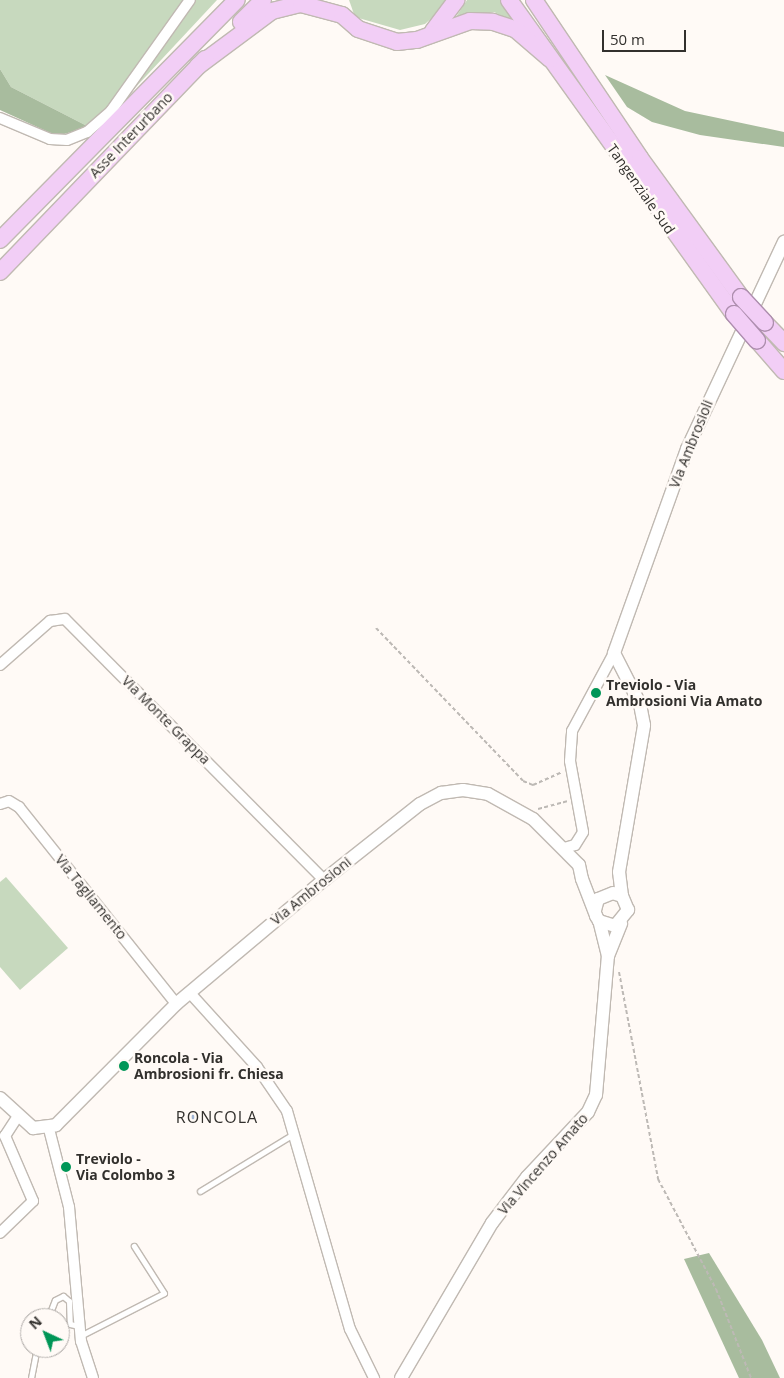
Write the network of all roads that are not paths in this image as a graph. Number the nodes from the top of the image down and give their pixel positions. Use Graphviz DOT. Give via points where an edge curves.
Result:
graph roads {
  1 [pos="190,0"];
  2 [pos="228,0"];
  3 [pos="237,0"];
  4 [pos="263,0"];
  5 [pos="456,0"];
  6 [pos="509,0"];
  7 [pos="534,0"];
  8 [pos="543,0"];
  9 [pos="340,8"];
  10 [pos="433,31"];
  11 [pos="560,37"];
  12 [pos="186,53"];
  13 [pos="550,59"];
  14 [pos="198,66"];
  15 [pos="0,118"];
  16 [pos="0,240"];
  17 [pos="784,242"];
  18 [pos="0,272"];
  19 [pos="784,343"];
  20 [pos="784,371"];
  21 [pos="614,653"];
  22 [pos="0,665"];
  23 [pos="0,804"];
  24 [pos="564,848"];
  25 [pos="619,872"];
  26 [pos="324,880"];
  27 [pos="587,890"];
  28 [pos="605,894"];
  29 [pos="622,896"];
  30 [pos="597,915"];
  31 [pos="620,923"];
  32 [pos="608,956"];
  33 [pos="190,993"];
  34 [pos="176,1004"];
  35 [pos="0,1098"];
  36 [pos="18,1116"];
  37 [pos="49,1129"];
  38 [pos="296,1133"];
  39 [pos="200,1191"];
  40 [pos="0,1233"];
  41 [pos="134,1246"];
  42 [pos="52,1308"];
  43 [pos="69,1308"];
  44 [pos="70,1324"];
  45 [pos="79,1331"];
  46 [pos="35,1358"];
  47 [pos="31,1378"];
  48 [pos="93,1378"];
  49 [pos="374,1378"];
  50 [pos="401,1378"];
  1 -- 15 [label="street" via="111,112 87,132 67,140 50,139"];
  2 -- 12 [label="highway"];
  3 -- 12 [label="highway, Asse Interurbano"];
  4 -- 14 [label="highway, Asse Interurbano"];
  5 -- 10 [label="highway"];
  6 -- 13 [label="highway, Tangenziale Sud"];
  7 -- 11 [label="highway, Tangenziale Sud"];
  8 -- 11 [label="highway"];
  9 -- 10 [label="highway" via="358,29 397,42 417,40"];
  9 -- 14 [label="highway" via="282,6"];
  10 -- 13 [label="highway" via="470,20 493,22 516,29"];
  11 -- 19 [label="highway, Tangenziale Sud, bridge" via="640,158 741,297"];
  12 -- 16 [label="highway, Asse Interurbano"];
  13 -- 20 [label="highway, Tangenziale Sud, bridge" via="734,314"];
  14 -- 18 [label="highway, Asse Interurbano"];
  17 -- 21 [label="street, Via Ambrosioli" via="687,449"];
  21 -- 24 [label="street" via="572,731 572,770 583,832 577,844"];
  21 -- 25 [label="street" via="640,704 644,725"];
  22 -- 26 [label="street, Via Monte Grappa" via="50,621 65,619"];
  23 -- 34 [label="street, Via Tagliamento" via="9,801 19,807"];
  24 -- 26 [label="street, Via Ambrosioni" via="508,803 482,792 454,790 420,804"];
  24 -- 27 [label="street, Via Ambrosioni" via="579,866"];
  25 -- 28 [label="street"];
  25 -- 29 [label="street"];
  26 -- 33 [label="street, Via Ambrosioni"];
  27 -- 28 [label="street"];
  27 -- 30 [label="street, Via Ambrosioni"];
  28 -- 29 [label="street"];
  28 -- 30 [label="street"];
  29 -- 31 [label="street" via="628,910"];
  30 -- 31 [label="street" via="610,926"];
  30 -- 32 [label="street, Via Vincenzo Amato"];
  31 -- 32 [label="street, Via Vincenzo Amato"];
  32 -- 50 [label="street, Via Vincenzo Amato" via="596,1095 588,1112 527,1177 492,1223"];
  33 -- 34 [label="street, Via Ambrosioni"];
  33 -- 38 [label="street" via="271,1084"];
  34 -- 37 [label="street, Via Ambrosioni" via="82,1102"];
  35 -- 36 [label="street"];
  36 -- 37 [label="street" via="33,1128"];
  36 -- 40 [label="street" via="6,1136 33,1201"];
  37 -- 45 [label="street" via="67,1198"];
  38 -- 39 [label="lane"];
  38 -- 49 [label="street" via="350,1329"];
  41 -- 45 [label="lane" via="164,1293"];
  42 -- 43 [label="lane" via="55,1300 63,1296 69,1301"];
  44 -- 45 [label="lane"];
  45 -- 48 [label="street"];
  46 -- 47 [label="lane"];
}
